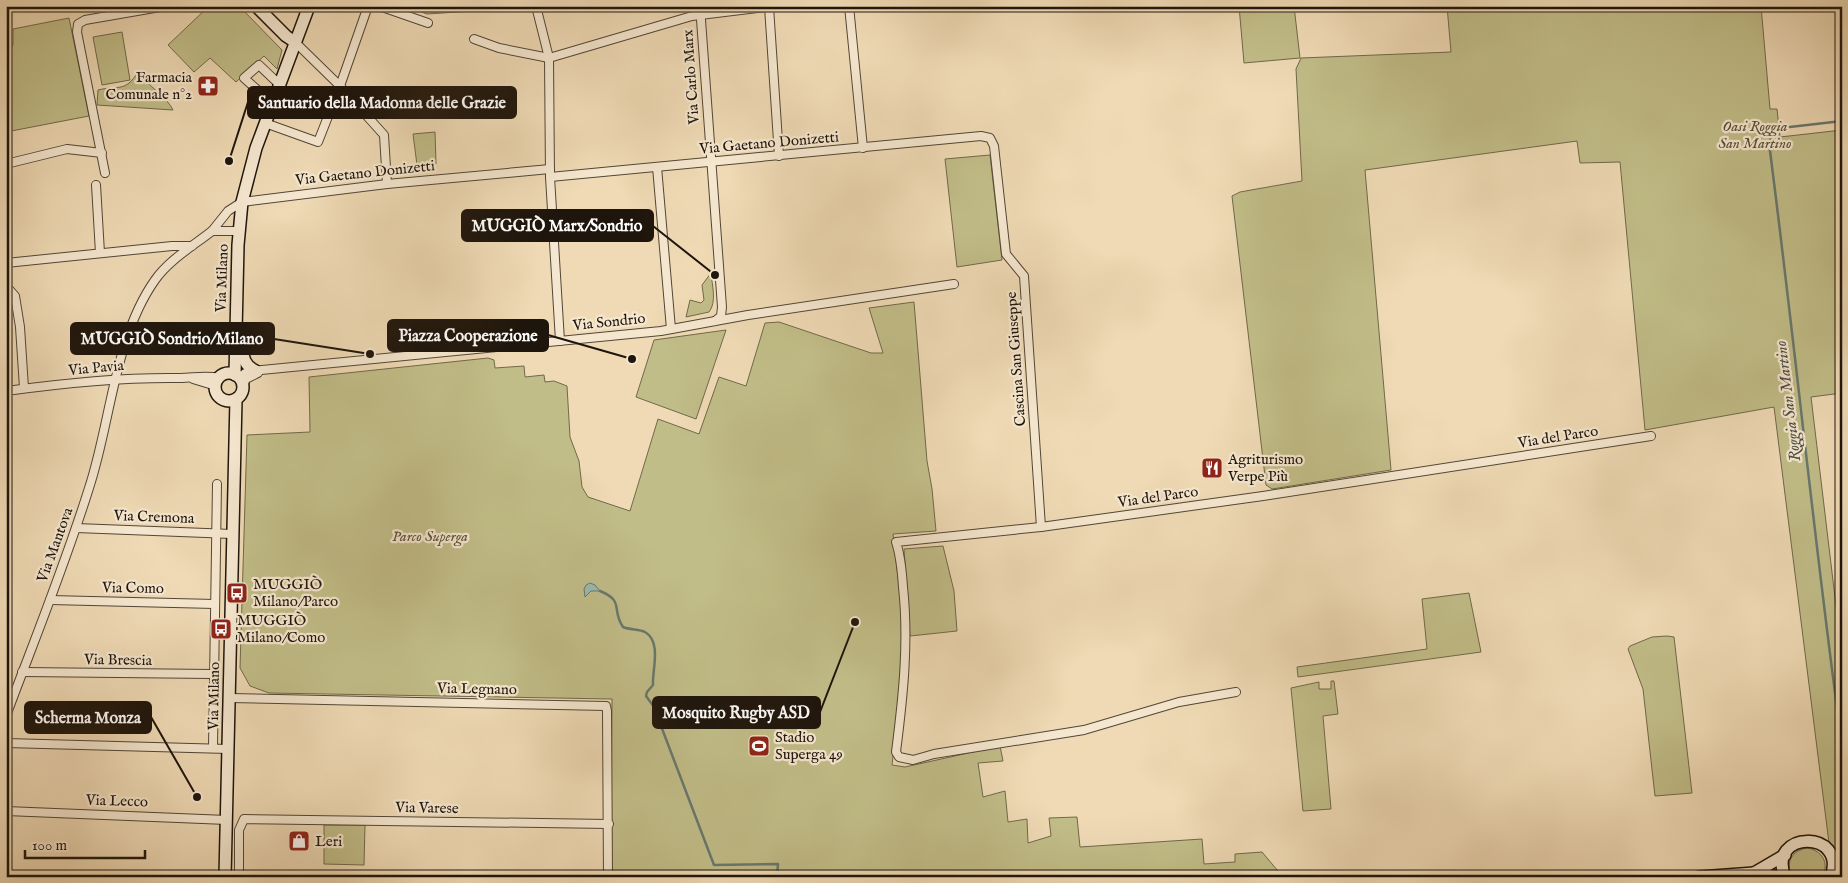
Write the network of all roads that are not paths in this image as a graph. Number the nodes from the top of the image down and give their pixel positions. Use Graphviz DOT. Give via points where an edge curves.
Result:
graph roads {
  1 [pos="166,6"];
  2 [pos="256,6"];
  3 [pos="309,6"];
  4 [pos="368,6"];
  5 [pos="379,6"];
  6 [pos="536,6"];
  7 [pos="773,6"];
  8 [pos="849,6"];
  9 [pos="151,7"];
  10 [pos="769,7"];
  11 [pos="700,10"];
  12 [pos="428,23"];
  13 [pos="474,39"];
  14 [pos="296,42"];
  15 [pos="549,58"];
  16 [pos="279,84"];
  17 [pos="340,86"];
  18 [pos="272,103"];
  19 [pos="265,123"];
  20 [pos="990,138"];
  21 [pos="863,148"];
  22 [pos="102,153"];
  23 [pos="780,156"];
  24 [pos="712,162"];
  25 [pos="6,164"];
  26 [pos="657,167"];
  27 [pos="550,169"];
  28 [pos="105,173"];
  29 [pos="550,177"];
  30 [pos="387,184"];
  31 [pos="96,186"];
  32 [pos="242,202"];
  33 [pos="212,230"];
  34 [pos="238,231"];
  35 [pos="192,246"];
  36 [pos="100,252"];
  37 [pos="6,263"];
  38 [pos="954,284"];
  39 [pos="6,286"];
  40 [pos="236,312"];
  41 [pos="713,322"];
  42 [pos="671,329"];
  43 [pos="560,341"];
  44 [pos="260,371"];
  45 [pos="230,379"];
  46 [pos="115,380"];
  47 [pos="24,388"];
  48 [pos="6,391"];
  49 [pos="232,399"];
  50 [pos="1651,436"];
  51 [pos="217,484"];
  52 [pos="1041,527"];
  53 [pos="76,528"];
  54 [pos="216,533"];
  55 [pos="232,534"];
  56 [pos="50,600"];
  57 [pos="215,604"];
  58 [pos="22,672"];
  59 [pos="213,674"];
  60 [pos="1236,692"];
  61 [pos="229,698"];
  62 [pos="6,716"];
  63 [pos="6,743"];
  64 [pos="213,748"];
  65 [pos="228,749"];
  66 [pos="6,811"];
  67 [pos="227,820"];
  68 [pos="608,824"];
  69 [pos="1785,855"];
  70 [pos="1831,855"];
  71 [pos="1842,862"];
  72 [pos="1754,873"];
  73 [pos="225,877"];
  74 [pos="239,877"];
  75 [pos="608,877"];
  76 [pos="1699,877"];
  77 [pos="1779,877"];
  78 [pos="1785,877"];
  79 [pos="1831,877"];
  1 -- 9 [label="street"];
  2 -- 14 [label="street"];
  3 -- 14 [label="street, Via Milano"];
  4 -- 17 [label="street"];
  5 -- 12 [label="street"];
  6 -- 15 [label="street"];
  7 -- 10 [label="street"];
  8 -- 21 [label="street"];
  9 -- 22 [label="street" via="78,24"];
  10 -- 11 [label="street"];
  10 -- 23 [label="street"];
  11 -- 15 [label="street" via="692,16"];
  11 -- 24 [label="street, Via Carlo Marx"];
  13 -- 15 [label="street" via="499,48"];
  14 -- 16 [label="street, Via Milano"];
  14 -- 17 [label="street"];
  15 -- 27 [label="street"];
  16 -- 18 [label="street, Via Milano"];
  16 -- 18 [label="street" via="259,64 244,78"];
  17 -- 19 [label="street" via="318,142"];
  17 -- 30 [label="street" via="384,135"];
  18 -- 19 [label="street, Via Milano"];
  19 -- 32 [label="street, Via Milano"];
  20 -- 21 [label="street, Via Gaetano Donizetti" via="981,136"];
  20 -- 52 [label="street, Cascina San Giuseppe" via="994,146 1006,254 1024,276"];
  21 -- 23 [label="street, Via Gaetano Donizetti"];
  22 -- 25 [label="street" via="67,150"];
  22 -- 28 [label="street"];
  23 -- 24 [label="street, Via Gaetano Donizetti"];
  24 -- 26 [label="street, Via Gaetano Donizetti"];
  24 -- 41 [label="street, Via Carlo Marx" via="722,307 720,318"];
  26 -- 29 [label="street, Via Gaetano Donizetti"];
  26 -- 42 [label="street"];
  27 -- 29 [label="street"];
  27 -- 30 [label="street, Via Gaetano Donizetti"];
  29 -- 43 [label="street"];
  30 -- 32 [label="street, Via Gaetano Donizetti"];
  31 -- 36 [label="street"];
  32 -- 33 [label="street, Via Mantova" via="228,211"];
  32 -- 34 [label="street, Via Milano"];
  33 -- 34 [label="street"];
  33 -- 35 [label="street, Via Mantova"];
  34 -- 40 [label="street, Via Milano"];
  35 -- 36 [label="street"];
  35 -- 46 [label="street, Via Mantova" via="155,280 135,318"];
  36 -- 37 [label="street"];
  38 -- 41 [label="street, Via Sondrio"];
  39 -- 47 [label="street" via="15,296"];
  40 -- 44 [label="street" via="243,358 246,364"];
  40 -- 45 [label="street, Via Milano" via="236,365"];
  41 -- 42 [label="street, Via Sondrio"];
  42 -- 43 [label="street, Via Sondrio"];
  43 -- 44 [label="street, Via Sondrio"];
  44 -- 45 [label="street, Via Sondrio"];
  45 -- 46 [label="street, Via Pavia" via="206,376"];
  45 -- 49 [label="street" via="242,391"];
  45 -- 49 [label="street" via="219,396"];
  46 -- 47 [label="street, Via Pavia"];
  46 -- 53 [label="street, Via Mantova" via="90,487"];
  47 -- 48 [label="street, Via Pavia"];
  49 -- 55 [label="street, Via Milano" via="237,412"];
  50 -- 52 [label="street, Via del Parco"];
  51 -- 54 [label="street, Via Milano"];
  52 -- 60 [label="street, Via del Parco" via="896,542 906,612 905,677 896,752 899,757 913,760 1084,730 1179,702"];
  53 -- 54 [label="street, Via Cremona"];
  53 -- 56 [label="street, Via Mantova"];
  54 -- 55 [label="street, Via Cremona"];
  54 -- 57 [label="street, Via Milano"];
  55 -- 61 [label="street, Via Milano"];
  56 -- 57 [label="street, Via Como"];
  56 -- 58 [label="street, Via Mantova"];
  57 -- 59 [label="street, Via Milano"];
  58 -- 59 [label="street, Via Brescia"];
  58 -- 62 [label="street, Via Mantova"];
  59 -- 64 [label="street, Via Milano"];
  61 -- 65 [label="street, Via Milano"];
  61 -- 68 [label="street, Via Legnano" via="606,706"];
  63 -- 64 [label="street"];
  64 -- 65 [label="street"];
  65 -- 67 [label="street, Via Milano"];
  66 -- 67 [label="street, Via Lecco"];
  67 -- 73 [label="street, Via Milano"];
  68 -- 74 [label="street, Via Varese" via="244,819 240,830"];
  68 -- 75 [label="street"];
  69 -- 70 [label="street" via="1795,844 1808,840 1824,846"];
  69 -- 72 [label="street"];
  69 -- 78 [label="street" via="1782,864"];
  70 -- 71 [label="street"];
  70 -- 79 [label="street"];
  72 -- 76 [label="street"];
  72 -- 77 [label="street"];
}
